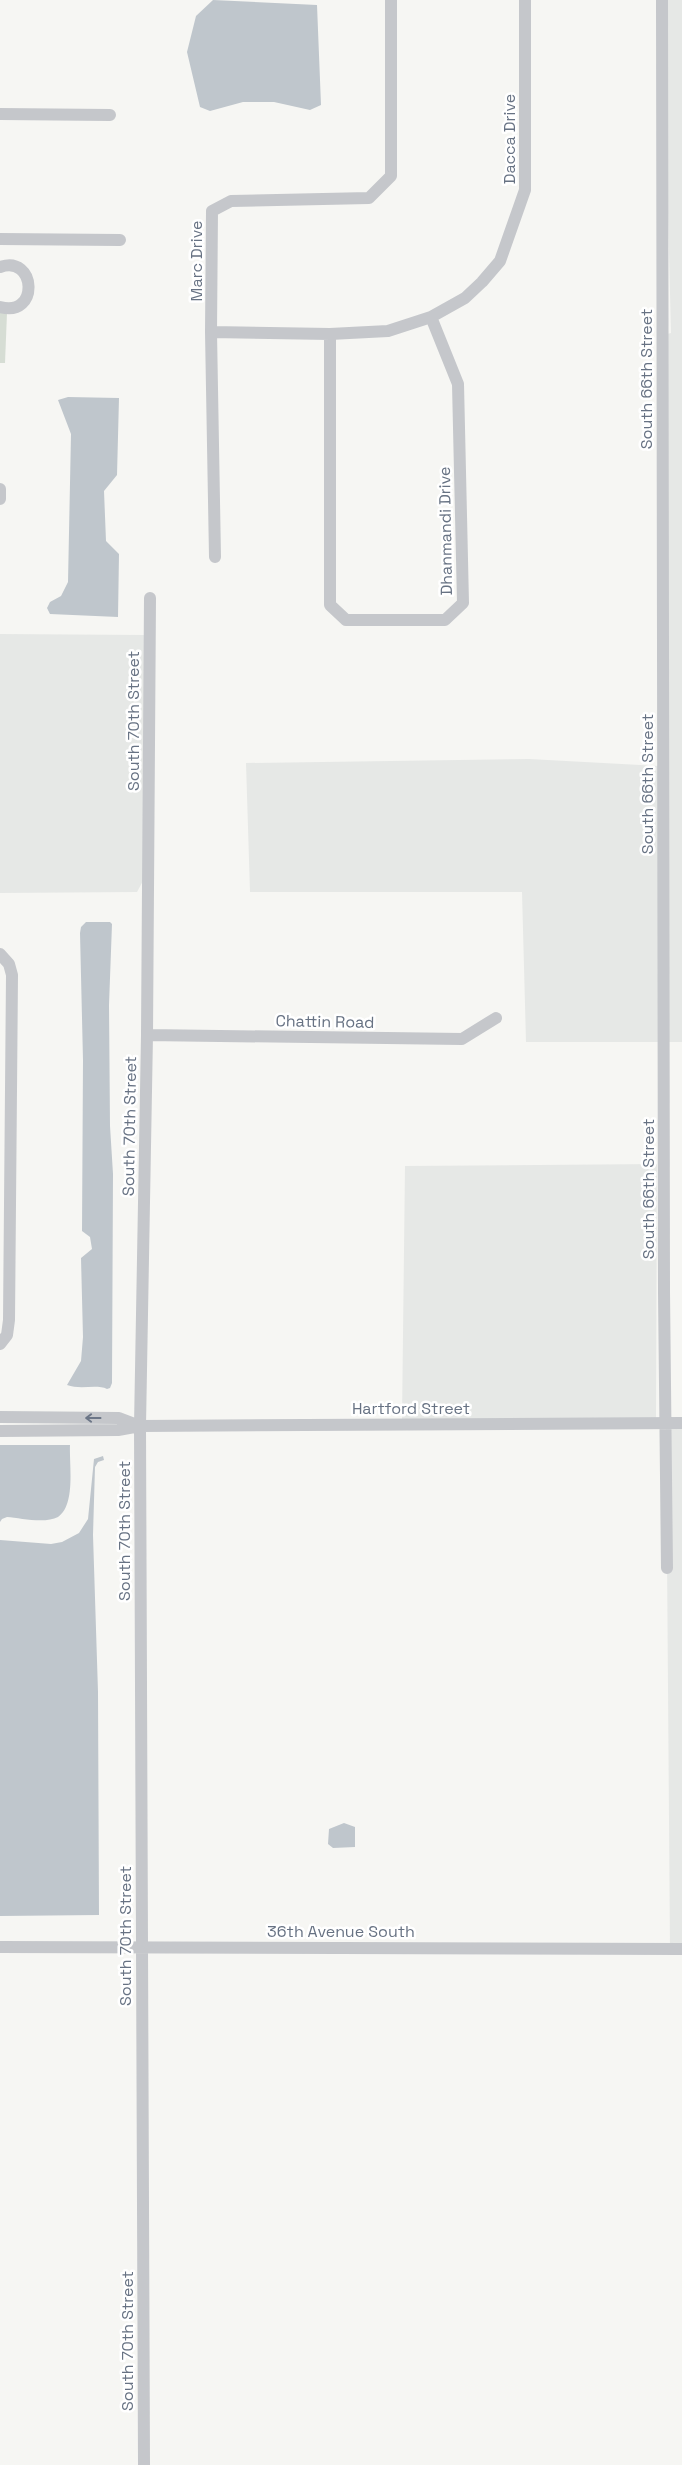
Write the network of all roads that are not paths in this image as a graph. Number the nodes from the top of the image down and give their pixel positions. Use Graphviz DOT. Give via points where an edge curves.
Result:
graph roads {
  1 [pos="391,0"];
  2 [pos="525,0"];
  3 [pos="662,0"];
  4 [pos="0,114"];
  5 [pos="110,115"];
  6 [pos="0,239"];
  7 [pos="120,240"];
  8 [pos="0,267"];
  9 [pos="0,307"];
  10 [pos="431,317"];
  11 [pos="212,332"];
  12 [pos="330,334"];
  13 [pos="0,489"];
  14 [pos="0,499"];
  15 [pos="216,557"];
  16 [pos="150,598"];
  17 [pos="0,954"];
  18 [pos="496,1018"];
  19 [pos="147,1035"];
  20 [pos="0,1344"];
  21 [pos="0,1418"];
  22 [pos="664,1423"];
  23 [pos="682,1423"];
  24 [pos="140,1426"];
  25 [pos="0,1430"];
  26 [pos="667,1568"];
  27 [pos="0,1946"];
  28 [pos="141,1946"];
  29 [pos="682,1950"];
  30 [pos="144,2465"];
  1 -- 11 [label="street, Marc Drive" via="391,176 369,198 231,201 212,211"];
  2 -- 10 [label="street, Dacca Drive" via="525,190 500,261 465,298"];
  3 -- 22 [label="street, South 66th Street"];
  4 -- 5 [label="street"];
  6 -- 7 [label="street"];
  8 -- 9 [label="street" via="18,267 30,284 22,304 9,309"];
  10 -- 12 [label="street, Dacca Drive" via="388,331"];
  10 -- 12 [label="street, Dhanmandi Drive" via="458,384 463,603 445,620 346,620 330,605"];
  11 -- 12 [label="street, Dacca Drive"];
  11 -- 15 [label="street, Marc Drive"];
  13 -- 14 [label="street"];
  16 -- 19 [label="street, South 70th Street"];
  17 -- 20 [label="street" via="9,964 12,975 9,1320 7,1335"];
  18 -- 19 [label="street, Chattin Road" via="462,1039"];
  19 -- 24 [label="street, South 70th Street"];
  24 -- 21 [label="street, one-way" via="120,1418"];
  22 -- 23 [label="street, Hartford Street"];
  22 -- 24 [label="street, Hartford Street"];
  22 -- 26 [label="street, South 66th Street"];
  24 -- 25 [label="street" via="118,1430"];
  24 -- 28 [label="street, South 70th Street"];
  27 -- 28 [label="street, 36th Avenue South"];
  28 -- 29 [label="street, 36th Avenue South"];
  28 -- 30 [label="street, South 70th Street"];
}
